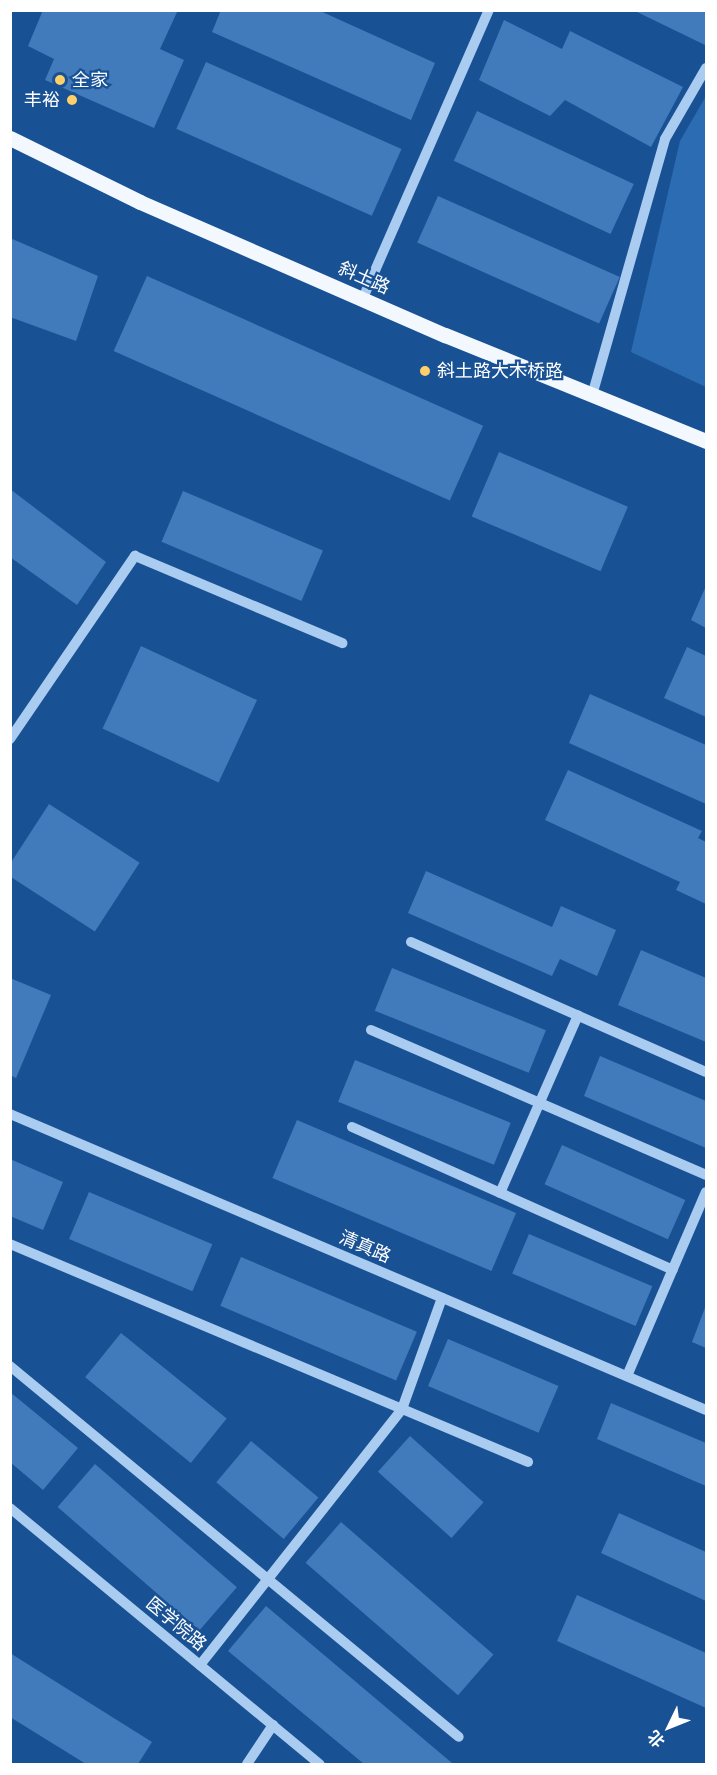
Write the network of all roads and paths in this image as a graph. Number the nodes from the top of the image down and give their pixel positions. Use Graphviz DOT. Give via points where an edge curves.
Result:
graph roads {
  1 [pos="489,10"];
  2 [pos="706,68"];
  3 [pos="10,138"];
  4 [pos="363,298"];
  5 [pos="593,392"];
  6 [pos="706,441"];
  7 [pos="342,643"];
  8 [pos="10,739"];
  9 [pos="411,942"];
  10 [pos="578,1015"];
  11 [pos="370,1030"];
  12 [pos="706,1072"];
  13 [pos="539,1103"];
  14 [pos="10,1114"];
  15 [pos="352,1127"];
  16 [pos="706,1175"];
  17 [pos="706,1192"];
  18 [pos="500,1193"];
  19 [pos="10,1245"];
  20 [pos="673,1270"];
  21 [pos="442,1298"];
  22 [pos="10,1366"];
  23 [pos="627,1376"];
  24 [pos="402,1409"];
  25 [pos="706,1410"];
  26 [pos="528,1462"];
  27 [pos="10,1508"];
  28 [pos="268,1581"];
  29 [pos="200,1665"];
  30 [pos="273,1725"];
  31 [pos="459,1737"];
  32 [pos="247,1764"];
  33 [pos="320,1764"];
  1 -- 4 [label="street"];
  2 -- 5 [label="street" via="665,139"];
  3 -- 4 [label="main road, 斜土路" via="140,202"];
  4 -- 5 [label="main road, 斜土路"];
  5 -- 6 [label="main road, 斜土路"];
  7 -- 8 [label="street" via="135,556"];
  9 -- 10 [label="street"];
  10 -- 12 [label="street"];
  10 -- 13 [label="street"];
  11 -- 13 [label="street"];
  13 -- 16 [label="street"];
  13 -- 18 [label="street"];
  14 -- 21 [label="street, 清真路"];
  15 -- 18 [label="street"];
  17 -- 20 [label="street"];
  18 -- 20 [label="street"];
  19 -- 24 [label="street"];
  20 -- 23 [label="street"];
  21 -- 23 [label="street, 清真路"];
  21 -- 24 [label="street"];
  22 -- 28 [label="street"];
  23 -- 25 [label="street, 清真路"];
  24 -- 26 [label="street"];
  24 -- 28 [label="street"];
  27 -- 29 [label="street, 医学院路"];
  28 -- 29 [label="street"];
  28 -- 31 [label="street"];
  29 -- 30 [label="street, 医学院路"];
  30 -- 32 [label="street"];
  30 -- 33 [label="street, 医学院路"];
}
